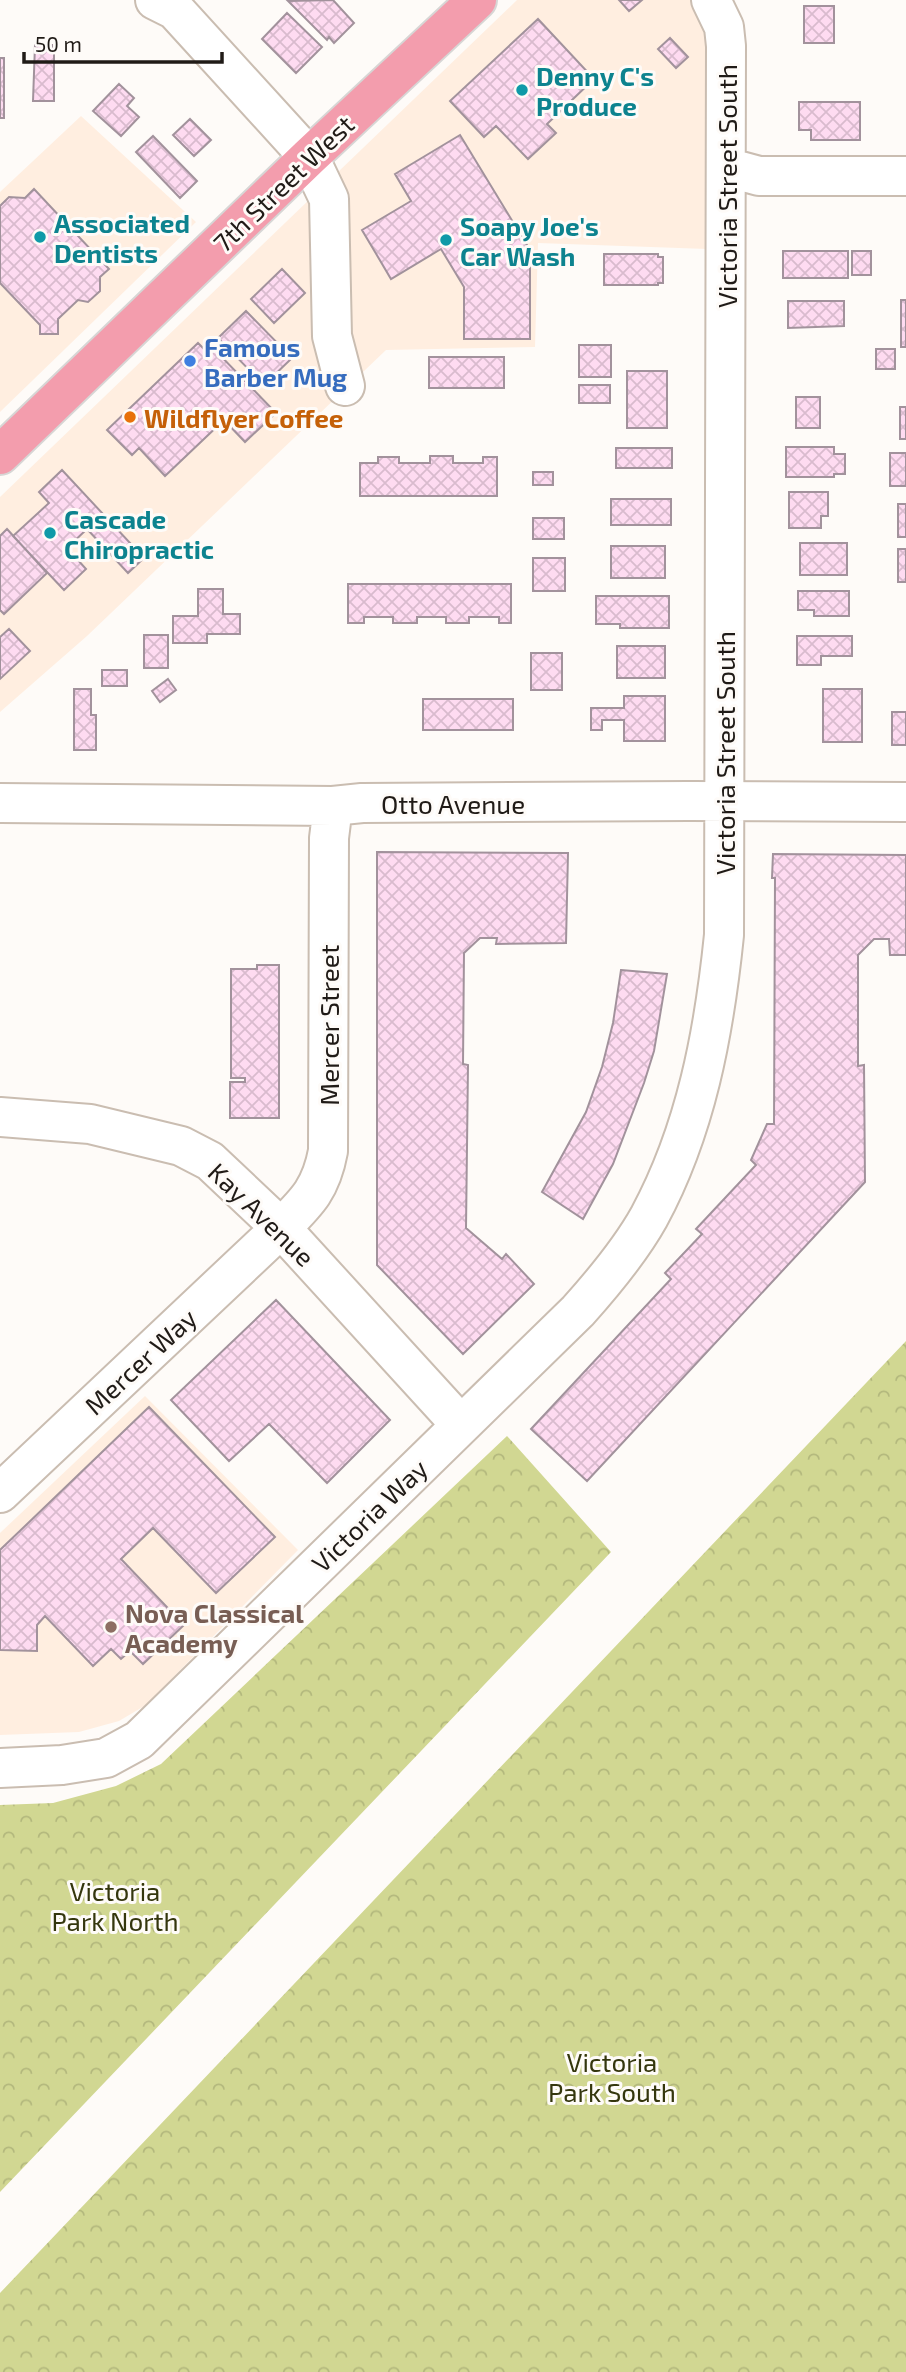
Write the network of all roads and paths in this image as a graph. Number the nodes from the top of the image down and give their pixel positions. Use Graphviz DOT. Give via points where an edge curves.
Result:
graph roads {
  1 [pos="155,0"];
  2 [pos="477,0"];
  3 [pos="711,0"];
  4 [pos="309,157"];
  5 [pos="726,167"];
  6 [pos="906,176"];
  7 [pos="345,386"];
  8 [pos="0,455"];
  9 [pos="724,802"];
  10 [pos="906,802"];
  11 [pos="0,803"];
  12 [pos="333,806"];
  13 [pos="0,1117"];
  14 [pos="281,1228"];
  15 [pos="461,1425"];
  16 [pos="0,1493"];
  17 [pos="0,1768"];
  1 -- 4 [label="street" via="175,10"];
  2 -- 4 [label="main road, 7th Street West"];
  3 -- 5 [label="street, Victoria Street South" via="724,27 726,46"];
  4 -- 7 [label="street" via="329,200 332,336"];
  4 -- 8 [label="main road, 7th Street West"];
  5 -- 6 [label="street" via="759,176"];
  5 -- 9 [label="street, Victoria Street South"];
  9 -- 10 [label="street, Otto Avenue"];
  9 -- 12 [label="street, Otto Avenue"];
  9 -- 15 [label="street, Victoria Street South" via="724,936 719,978 709,1046 675,1162 648,1219 604,1282"];
  11 -- 12 [label="street, Otto Avenue"];
  12 -- 14 [label="street, Mercer Street" via="329,838 328,1151 314,1192"];
  13 -- 14 [label="street, Kay Avenue" via="90,1124 181,1146 210,1161"];
  14 -- 15 [label="street, Kay Avenue"];
  14 -- 16 [label="street, Mercer Way"];
  15 -- 17 [label="street, Victoria Way" via="139,1740 106,1758"];
}
